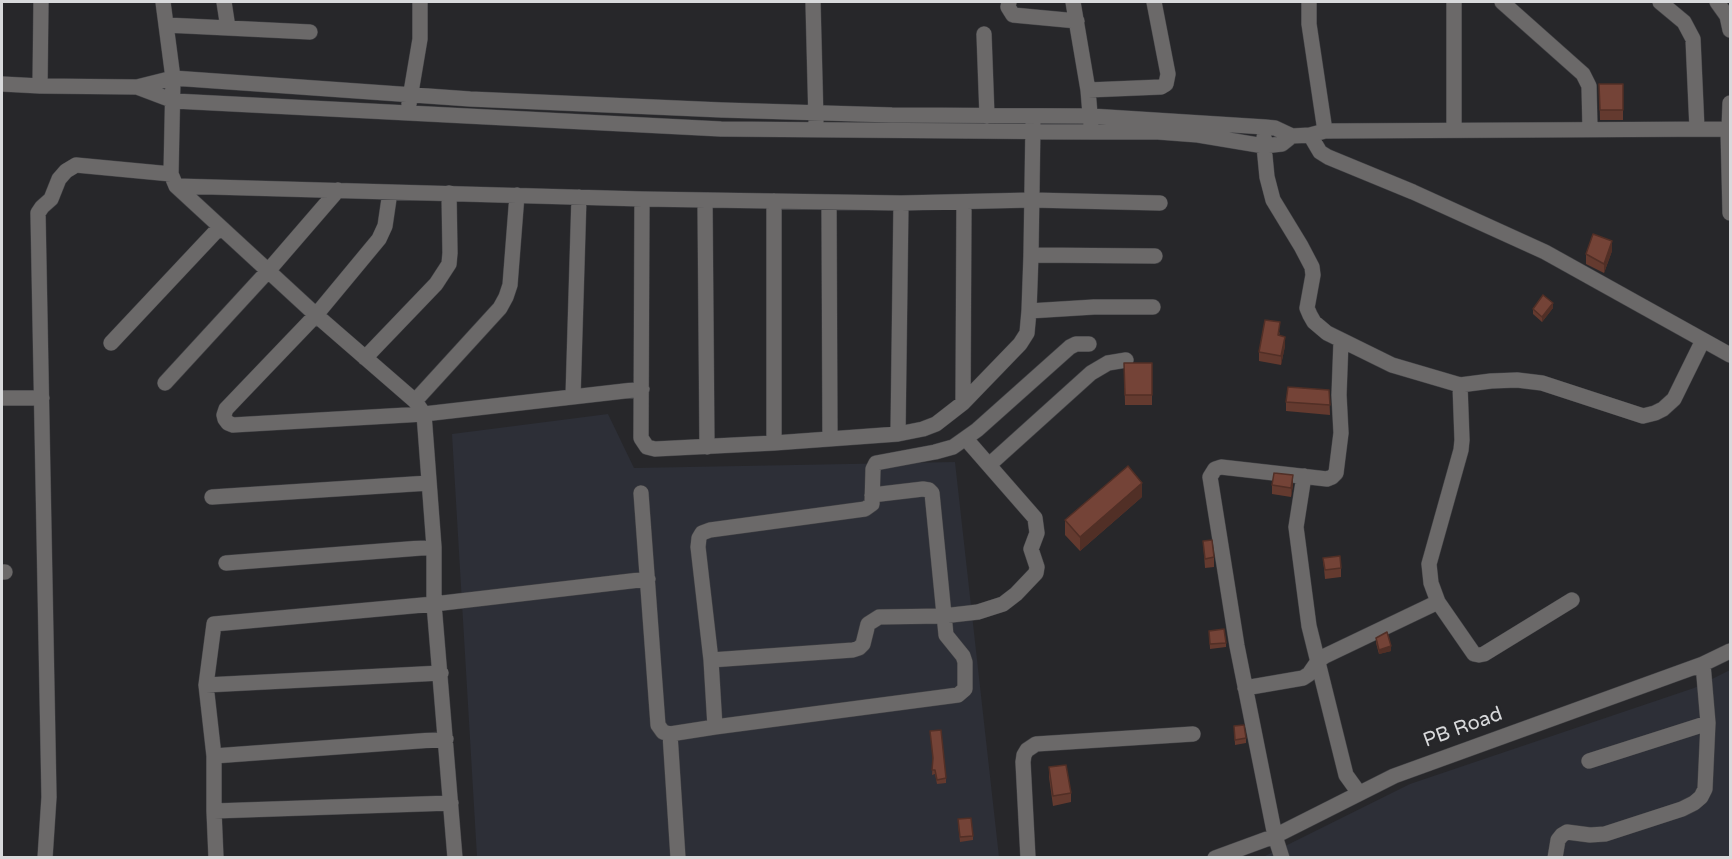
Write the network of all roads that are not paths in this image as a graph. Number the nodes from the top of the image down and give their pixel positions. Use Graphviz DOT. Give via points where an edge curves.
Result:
graph roads {
  1 [pos="41,2"];
  2 [pos="163,2"];
  3 [pos="224,2"];
  4 [pos="420,2"];
  5 [pos="813,2"];
  6 [pos="1008,2"];
  7 [pos="1073,2"];
  8 [pos="1154,2"];
  9 [pos="1309,2"];
  10 [pos="1454,2"];
  11 [pos="1502,2"];
  12 [pos="1660,2"];
  13 [pos="1717,2"];
  14 [pos="1077,21"];
  15 [pos="166,25"];
  16 [pos="228,28"];
  17 [pos="1731,30"];
  18 [pos="310,32"];
  19 [pos="984,34"];
  20 [pos="173,78"];
  21 [pos="2,84"];
  22 [pos="40,86"];
  23 [pos="137,87"];
  24 [pos="1088,90"];
  25 [pos="410,95"];
  26 [pos="174,101"];
  27 [pos="1731,103"];
  28 [pos="722,110"];
  29 [pos="408,113"];
  30 [pos="816,113"];
  31 [pos="892,115"];
  32 [pos="987,116"];
  33 [pos="1091,116"];
  34 [pos="968,123"];
  35 [pos="1033,124"];
  36 [pos="1265,127"];
  37 [pos="721,129"];
  38 [pos="1590,129"];
  39 [pos="1697,129"];
  40 [pos="1729,129"];
  41 [pos="816,130"];
  42 [pos="891,130"];
  43 [pos="1454,130"];
  44 [pos="1325,131"];
  45 [pos="1091,132"];
  46 [pos="1310,135"];
  47 [pos="1292,136"];
  48 [pos="1264,146"];
  49 [pos="173,180"];
  50 [pos="338,190"];
  51 [pos="390,192"];
  52 [pos="449,193"];
  53 [pos="517,195"];
  54 [pos="579,197"];
  55 [pos="642,200"];
  56 [pos="705,200"];
  57 [pos="1032,200"];
  58 [pos="774,201"];
  59 [pos="964,201"];
  60 [pos="829,202"];
  61 [pos="901,203"];
  62 [pos="1160,203"];
  63 [pos="1731,213"];
  64 [pos="220,227"];
  65 [pos="1031,255"];
  66 [pos="1155,255"];
  67 [pos="268,271"];
  68 [pos="1154,308"];
  69 [pos="1029,311"];
  70 [pos="316,315"];
  71 [pos="1703,340"];
  72 [pos="1341,341"];
  73 [pos="111,343"];
  74 [pos="1089,344"];
  75 [pos="1731,355"];
  76 [pos="365,358"];
  77 [pos="1126,360"];
  78 [pos="165,383"];
  79 [pos="1460,385"];
  80 [pos="642,389"];
  81 [pos="573,397"];
  82 [pos="2,398"];
  83 [pos="42,398"];
  84 [pos="963,403"];
  85 [pos="419,408"];
  86 [pos="898,434"];
  87 [pos="830,439"];
  88 [pos="966,439"];
  89 [pos="774,443"];
  90 [pos="707,447"];
  91 [pos="989,465"];
  92 [pos="1304,476"];
  93 [pos="429,483"];
  94 [pos="641,493"];
  95 [pos="872,495"];
  96 [pos="212,498"];
  97 [pos="434,547"];
  98 [pos="226,563"];
  99 [pos="648,579"];
  100 [pos="1572,600"];
  101 [pos="1438,602"];
  102 [pos="434,604"];
  103 [pos="943,616"];
  104 [pos="1731,651"];
  105 [pos="711,660"];
  106 [pos="1318,661"];
  107 [pos="1703,664"];
  108 [pos="441,673"];
  109 [pos="206,685"];
  110 [pos="1245,688"];
  111 [pos="1708,723"];
  112 [pos="715,727"];
  113 [pos="670,734"];
  114 [pos="1193,734"];
  115 [pos="446,739"];
  116 [pos="214,756"];
  117 [pos="1589,761"];
  118 [pos="1359,793"];
  119 [pos="451,802"];
  120 [pos="214,811"];
  121 [pos="1275,836"];
  122 [pos="45,858"];
  123 [pos="216,858"];
  124 [pos="455,858"];
  125 [pos="678,858"];
  126 [pos="1028,858"];
  127 [pos="1215,858"];
  128 [pos="1282,858"];
  129 [pos="1555,858"];
  1 -- 22 [label="street"];
  2 -- 15 [label="street"];
  3 -- 16 [label="street"];
  4 -- 25 [label="street" via="420,39"];
  5 -- 30 [label="street"];
  6 -- 14 [label="street" via="1013,15"];
  7 -- 14 [label="street"];
  8 -- 24 [label="street" via="1167,84"];
  9 -- 44 [label="street"];
  10 -- 43 [label="street"];
  11 -- 38 [label="street" via="1583,74 1589,86"];
  12 -- 39 [label="street" via="1684,22 1693,39"];
  13 -- 17 [label="street"];
  14 -- 24 [label="street"];
  15 -- 16 [label="street"];
  15 -- 20 [label="street"];
  16 -- 18 [label="street"];
  19 -- 32 [label="street"];
  20 -- 23 [label="street"];
  20 -- 25 [label="street"];
  20 -- 26 [label="street"];
  21 -- 22 [label="street"];
  22 -- 23 [label="street"];
  23 -- 26 [label="street"];
  24 -- 33 [label="street"];
  25 -- 28 [label="street"];
  25 -- 29 [label="street"];
  26 -- 29 [label="street"];
  26 -- 49 [label="street"];
  27 -- 40 [label="street"];
  28 -- 30 [label="street"];
  28 -- 37 [label="street"];
  29 -- 37 [label="street"];
  30 -- 31 [label="street"];
  30 -- 41 [label="street"];
  31 -- 34 [label="street"];
  31 -- 42 [label="street"];
  32 -- 34 [label="street"];
  32 -- 35 [label="street"];
  33 -- 35 [label="street"];
  33 -- 36 [label="street"];
  33 -- 45 [label="street"];
  34 -- 35 [label="street"];
  34 -- 42 [label="street"];
  35 -- 45 [label="street"];
  35 -- 57 [label="street"];
  36 -- 47 [label="street"];
  36 -- 48 [label="street"];
  37 -- 41 [label="street"];
  38 -- 39 [label="street"];
  38 -- 43 [label="street"];
  39 -- 40 [label="street"];
  40 -- 63 [label="street"];
  41 -- 42 [label="street"];
  43 -- 44 [label="street"];
  44 -- 46 [label="street"];
  45 -- 48 [label="street" via="1177,132"];
  46 -- 47 [label="street"];
  46 -- 71 [label="street" via="1320,152 1328,157 1545,252"];
  47 -- 48 [label="street" via="1282,144"];
  48 -- 72 [label="street" via="1273,200 1312,267 1307,308 1314,322"];
  49 -- 50 [label="street"];
  49 -- 64 [label="street"];
  49 -- 83 [label="street" via="76,165 59,179 51,199 42,207 38,219"];
  50 -- 51 [label="street"];
  50 -- 67 [label="street"];
  51 -- 52 [label="street"];
  51 -- 70 [label="street" via="379,239"];
  52 -- 53 [label="street"];
  52 -- 76 [label="street" via="449,264 436,284"];
  53 -- 54 [label="street"];
  53 -- 85 [label="street" via="506,297"];
  54 -- 55 [label="street"];
  54 -- 81 [label="street"];
  55 -- 56 [label="street"];
  55 -- 80 [label="street"];
  56 -- 58 [label="street"];
  56 -- 90 [label="street"];
  57 -- 59 [label="street"];
  57 -- 62 [label="street"];
  57 -- 65 [label="street"];
  58 -- 60 [label="street"];
  58 -- 89 [label="street"];
  59 -- 61 [label="street"];
  59 -- 84 [label="street"];
  60 -- 61 [label="street"];
  60 -- 87 [label="street"];
  61 -- 86 [label="street"];
  64 -- 67 [label="street"];
  64 -- 73 [label="street"];
  65 -- 66 [label="street"];
  65 -- 69 [label="street"];
  67 -- 70 [label="street"];
  67 -- 78 [label="street"];
  68 -- 69 [label="street"];
  69 -- 84 [label="street" via="1027,333 1020,344"];
  70 -- 76 [label="street"];
  70 -- 85 [label="street" via="226,409 228,423"];
  71 -- 75 [label="street"];
  71 -- 79 [label="street" via="1674,399 1663,409 1643,416 1542,383 1517,380"];
  72 -- 79 [label="street" via="1392,365"];
  72 -- 92 [label="street" via="1341,433 1336,473 1327,479"];
  74 -- 88 [label="street" via="1070,347"];
  76 -- 85 [label="street"];
  77 -- 91 [label="street" via="1108,363 1091,373"];
  79 -- 101 [label="street" via="1461,450 1429,564"];
  80 -- 81 [label="street"];
  80 -- 90 [label="street" via="641,438 647,447"];
  81 -- 85 [label="street"];
  82 -- 83 [label="street"];
  83 -- 122 [label="street" via="49,797"];
  84 -- 86 [label="street" via="936,424"];
  85 -- 93 [label="street"];
  86 -- 87 [label="street"];
  87 -- 89 [label="street"];
  88 -- 91 [label="street"];
  88 -- 95 [label="street" via="945,450 876,463"];
  89 -- 90 [label="street"];
  91 -- 103 [label="street" via="1035,518 1037,533 1031,549 1036,573 1003,604"];
  92 -- 106 [label="street" via="1297,541"];
  92 -- 110 [label="street" via="1221,467 1210,477"];
  93 -- 96 [label="street"];
  93 -- 97 [label="street"];
  94 -- 99 [label="street"];
  95 -- 103 [label="street" via="923,489 932,494"];
  95 -- 105 [label="street" via="872,504 860,511 702,533 698,547"];
  97 -- 98 [label="street"];
  97 -- 102 [label="street"];
  99 -- 102 [label="street"];
  99 -- 113 [label="street" via="658,725"];
  100 -- 101 [label="street" via="1479,655 1474,654"];
  101 -- 106 [label="street"];
  102 -- 108 [label="street"];
  102 -- 109 [label="street" via="214,624"];
  103 -- 105 [label="street" via="879,617 868,624 863,644 853,650"];
  103 -- 112 [label="street" via="946,635 965,662 965,689 958,695"];
  104 -- 107 [label="street, PB Road"];
  105 -- 112 [label="street"];
  106 -- 110 [label="street" via="1303,678"];
  106 -- 118 [label="street" via="1346,776"];
  107 -- 111 [label="street"];
  107 -- 118 [label="street, PB Road" via="1394,776"];
  108 -- 109 [label="street"];
  108 -- 115 [label="street"];
  109 -- 116 [label="street"];
  110 -- 121 [label="street"];
  111 -- 117 [label="street"];
  111 -- 129 [label="street" via="1705,789 1701,797 1682,809 1605,834 1568,832 1558,840"];
  112 -- 113 [label="street"];
  113 -- 125 [label="street"];
  114 -- 126 [label="street" via="1036,744 1027,750 1023,762"];
  115 -- 116 [label="street"];
  115 -- 119 [label="street"];
  116 -- 120 [label="street"];
  118 -- 121 [label="street, PB Road"];
  119 -- 120 [label="street"];
  119 -- 124 [label="street"];
  120 -- 123 [label="street"];
  121 -- 127 [label="street, PB Road"];
  121 -- 128 [label="street"];
}
